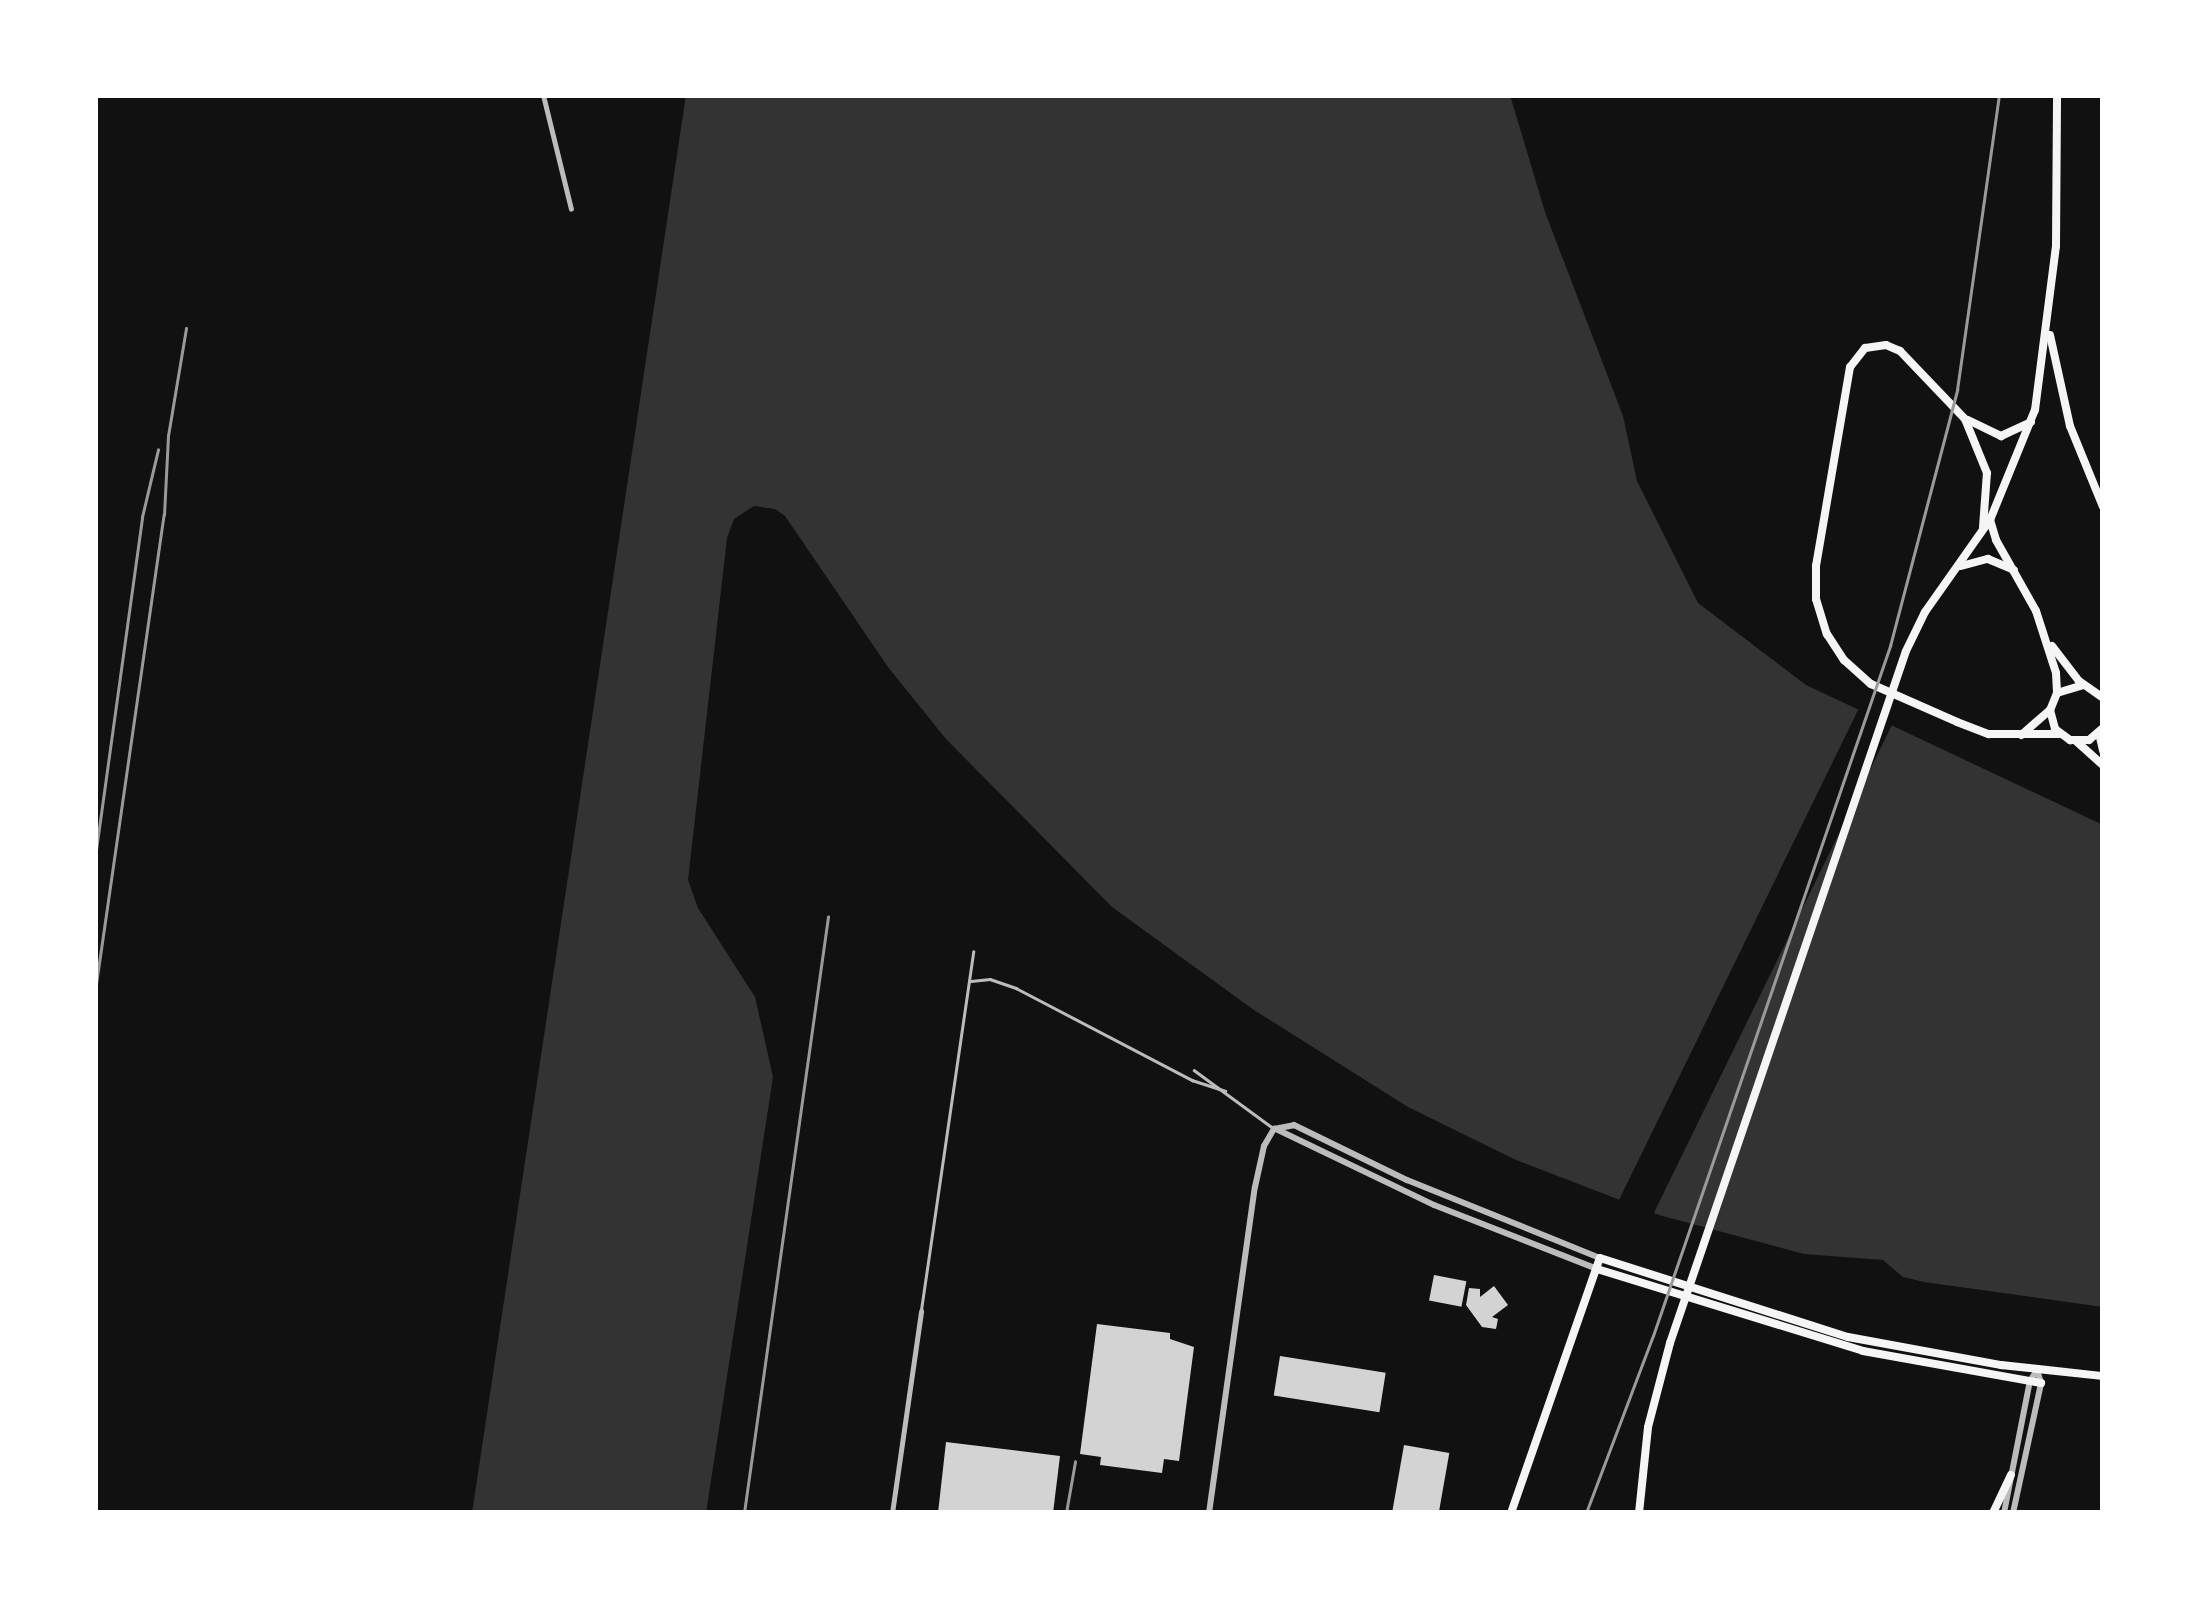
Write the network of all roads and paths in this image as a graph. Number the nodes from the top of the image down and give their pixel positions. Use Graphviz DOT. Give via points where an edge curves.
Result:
graph roads {
  1 [pos="543,95"];
  2 [pos="2057,95"];
  3 [pos="571,209"];
  4 [pos="2048,320"];
  5 [pos="1966,419"];
  6 [pos="2031,422"];
  7 [pos="2103,507"];
  8 [pos="1990,520"];
  9 [pos="1980,538"];
  10 [pos="1960,567"];
  11 [pos="2017,572"];
  12 [pos="2050,643"];
  13 [pos="2083,684"];
  14 [pos="2099,689"];
  15 [pos="2057,694"];
  16 [pos="2103,698"];
  17 [pos="2050,710"];
  18 [pos="2101,731"];
  19 [pos="2059,734"];
  20 [pos="2018,736"];
  21 [pos="2076,742"];
  22 [pos="2103,751"];
  23 [pos="2103,765"];
  24 [pos="973,952"];
  25 [pos="970,981"];
  26 [pos="1194,1070"];
  27 [pos="1225,1091"];
  28 [pos="1274,1129"];
  29 [pos="1600,1258"];
  30 [pos="1596,1268"];
  31 [pos="921,1312"];
  32 [pos="2037,1370"];
  33 [pos="2103,1376"];
  34 [pos="2030,1382"];
  35 [pos="2041,1383"];
  36 [pos="2011,1475"];
  37 [pos="892,1513"];
  38 [pos="1209,1513"];
  39 [pos="1511,1513"];
  40 [pos="1639,1513"];
  41 [pos="1993,1513"];
  42 [pos="2004,1513"];
  43 [pos="2013,1513"];
  1 -- 3 [label="street"];
  2 -- 4 [label="main road" via="2058,196"];
  4 -- 6 [label="main road"];
  4 -- 7 [label="main road" via="2064,405"];
  5 -- 6 [label="main road" via="2001,436"];
  5 -- 9 [label="main road" via="1988,474"];
  5 -- 20 [label="main road" via="1900,352 1878,345 1859,353 1841,417 1816,599 1836,649 1871,684 1989,734"];
  6 -- 8 [label="main road"];
  8 -- 9 [label="main road"];
  8 -- 11 [label="main road"];
  9 -- 10 [label="main road"];
  10 -- 11 [label="main road" via="1988,559"];
  10 -- 40 [label="main road" via="1925,612 1906,651 1670,1343 1648,1427"];
  11 -- 12 [label="main road"];
  12 -- 13 [label="main road"];
  12 -- 15 [label="main road"];
  13 -- 14 [label="main road"];
  13 -- 15 [label="main road"];
  14 -- 16 [label="main road"];
  15 -- 17 [label="main road"];
  17 -- 19 [label="main road"];
  17 -- 20 [label="main road"];
  18 -- 21 [label="main road"];
  18 -- 22 [label="main road"];
  19 -- 20 [label="main road"];
  19 -- 21 [label="main road"];
  21 -- 23 [label="main road"];
  24 -- 25 [label="lane"];
  25 -- 27 [label="lane" via="1016,988"];
  25 -- 31 [label="lane"];
  26 -- 27 [label="lane"];
  27 -- 28 [label="lane"];
  28 -- 29 [label="street" via="1294,1124 1407,1180"];
  28 -- 30 [label="street" via="1434,1205"];
  28 -- 38 [label="street" via="1255,1186"];
  29 -- 30 [label="main road"];
  29 -- 32 [label="main road" via="1848,1337"];
  30 -- 34 [label="main road" via="1864,1351"];
  30 -- 39 [label="main road"];
  31 -- 37 [label="street"];
  32 -- 33 [label="main road"];
  32 -- 34 [label="street"];
  32 -- 35 [label="street"];
  34 -- 35 [label="main road"];
  34 -- 36 [label="street"];
  35 -- 43 [label="street"];
  36 -- 41 [label="main road"];
  36 -- 42 [label="street"];
}
